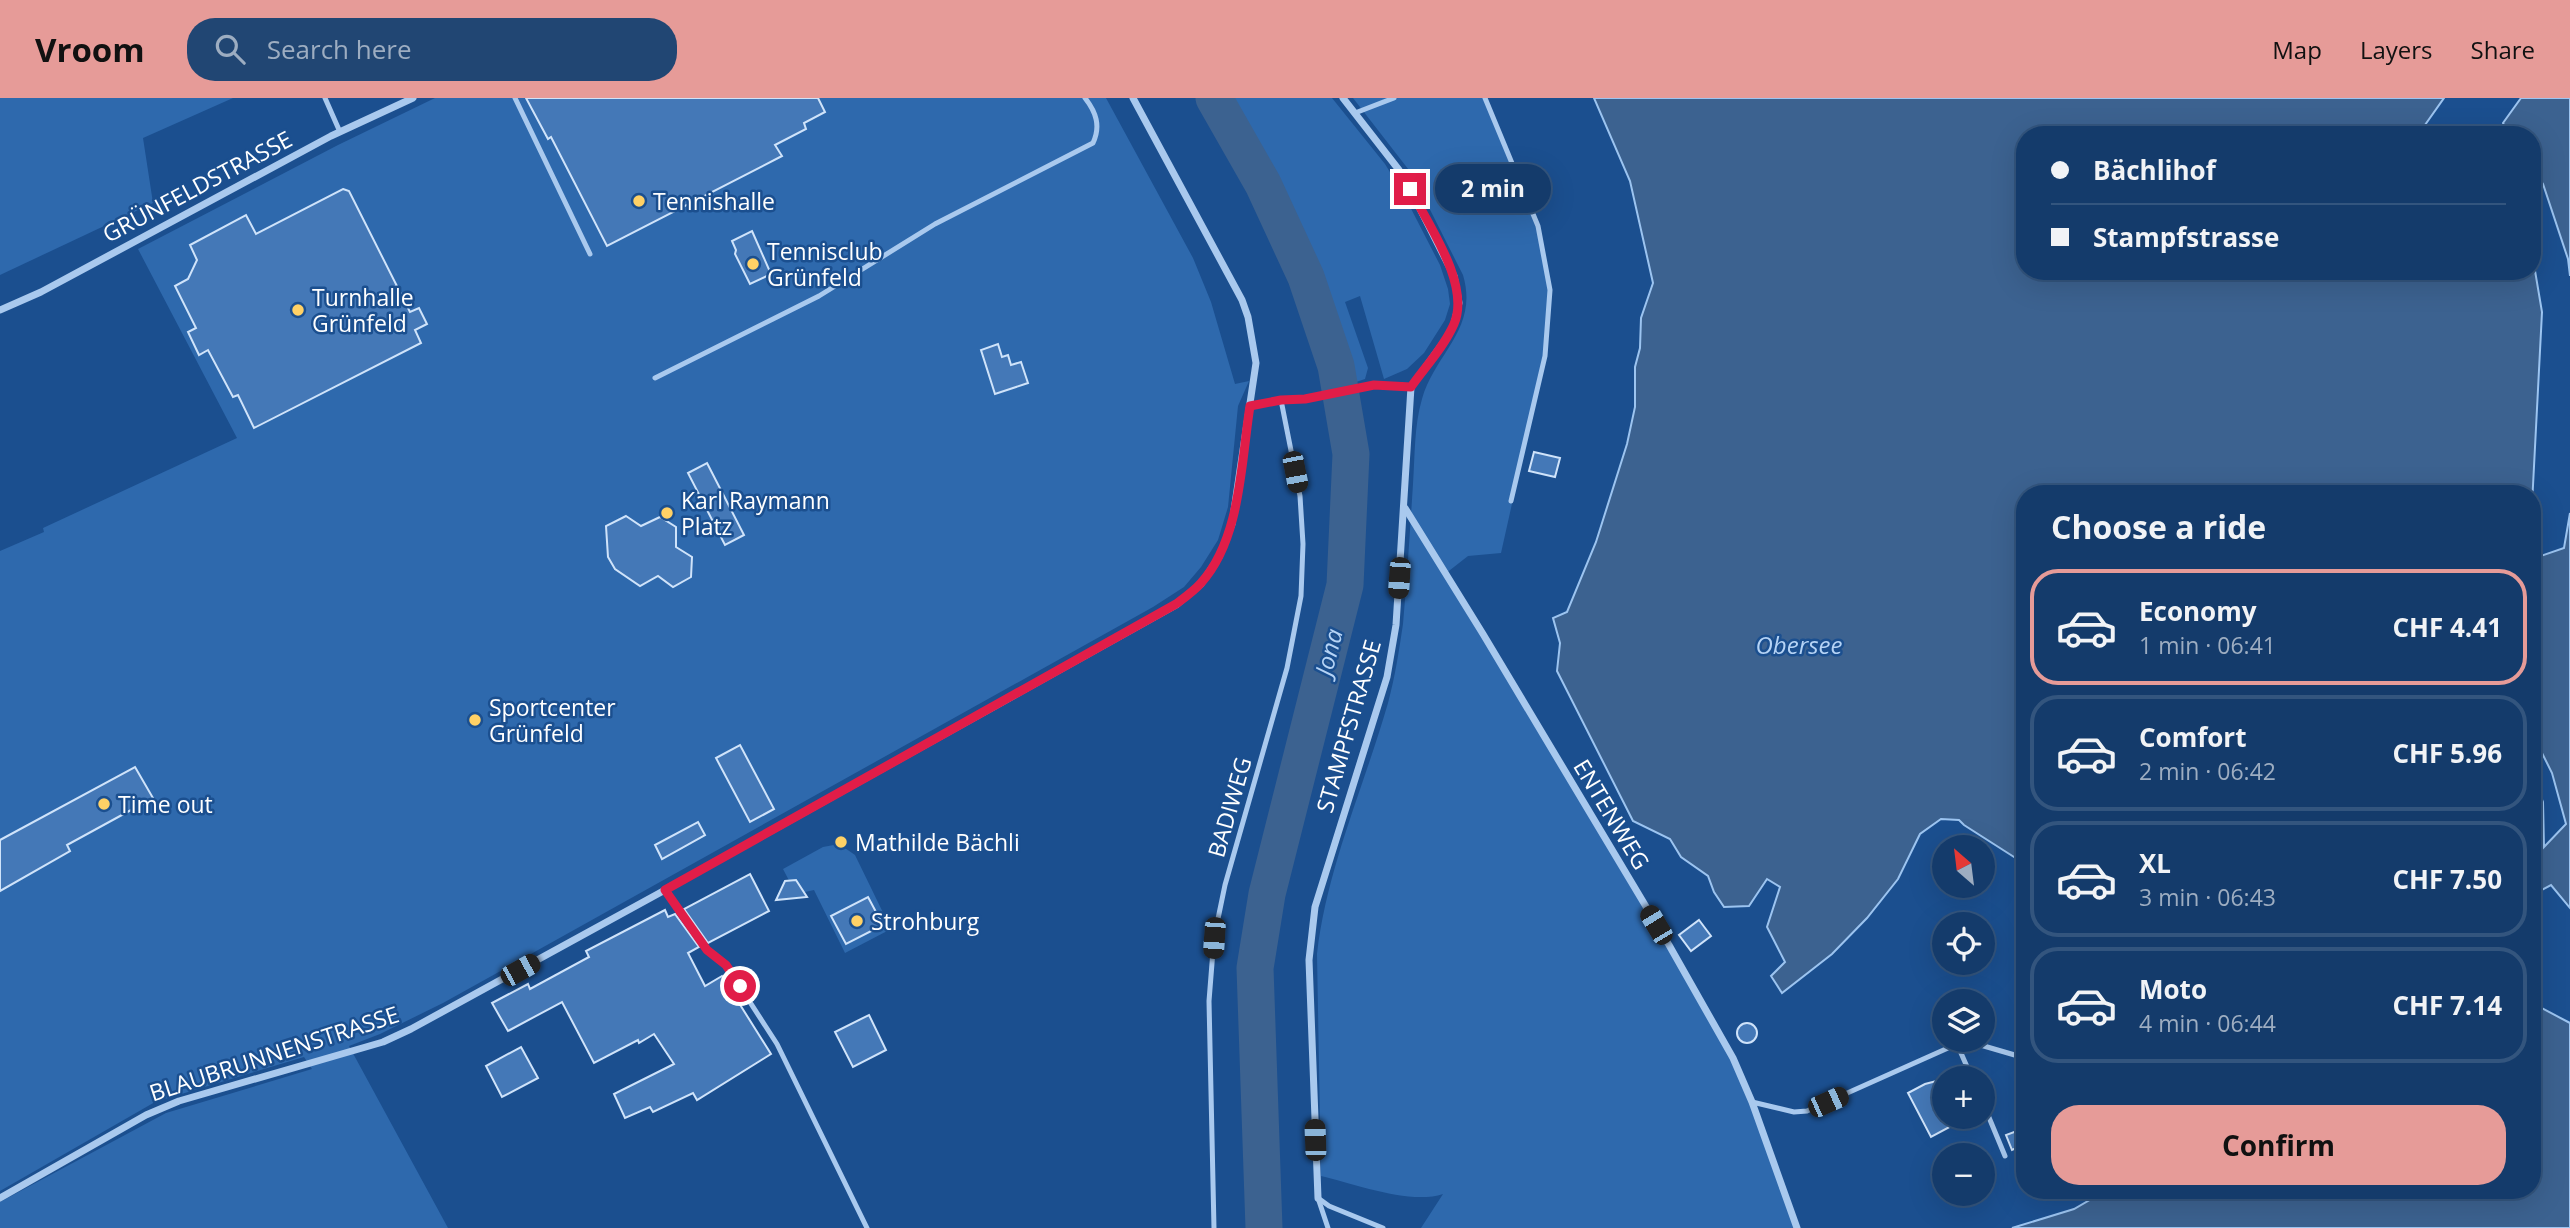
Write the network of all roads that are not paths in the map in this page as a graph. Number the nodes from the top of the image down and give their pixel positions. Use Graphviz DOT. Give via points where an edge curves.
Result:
graph roads {
  1 [pos="326,98"];
  2 [pos="413,98"];
  3 [pos="515,98"];
  4 [pos="1085,98"];
  5 [pos="1133,98"];
  6 [pos="1343,98"];
  7 [pos="1394,98"];
  8 [pos="1485,98"];
  9 [pos="1355,113"];
  10 [pos="340,132"];
  11 [pos="590,254"];
  12 [pos="0,310"];
  13 [pos="655,378"];
  14 [pos="1411,387"];
  15 [pos="1281,400"];
  16 [pos="1250,406"];
  17 [pos="1511,501"];
  18 [pos="1404,508"];
  19 [pos="665,890"];
  20 [pos="1995,1049"];
  21 [pos="1940,1052"];
  22 [pos="2016,1055"];
  23 [pos="1752,1102"];
  24 [pos="1994,1129"];
  25 [pos="2005,1156"];
  26 [pos="0,1198"];
  27 [pos="1318,1198"];
  28 [pos="1362,1220"];
  29 [pos="867,1228"];
  30 [pos="1214,1228"];
  31 [pos="1328,1228"];
  32 [pos="1362,1228"];
  33 [pos="1383,1228"];
  34 [pos="1797,1228"];
  1 -- 10 [label="lane"];
  2 -- 10 [label="street, GRÜNFELDSTRASSE"];
  3 -- 11 [label="lane"];
  4 -- 13 [label="lane" via="1098,123 1093,143 935,225 819,296"];
  5 -- 16 [label="street" via="1242,300 1256,363"];
  6 -- 9 [label="street"];
  7 -- 9 [label="lane"];
  8 -- 17 [label="lane" via="1538,226 1550,289 1545,356"];
  9 -- 14 [label="street" via="1410,189 1454,276 1458,294 1454,324"];
  10 -- 12 [label="street, GRÜNFELDSTRASSE"];
  14 -- 15 [label="street" via="1374,385"];
  14 -- 18 [label="street, STAMPFSTRASSE"];
  15 -- 16 [label="street"];
  15 -- 30 [label="lane, BADIWEG" via="1300,496 1301,596 1287,668 1214,938 1209,1001"];
  16 -- 19 [label="street, BLAUBRUNNENSTRASSE" via="1232,524 1219,557 1201,584 1176,604"];
  18 -- 23 [label="street, ENTENWEG" via="1669,945 1733,1058"];
  18 -- 27 [label="street, STAMPFSTRASSE" via="1396,625 1387,677 1315,907 1309,960"];
  19 -- 26 [label="street, BLAUBRUNNENSTRASSE" via="383,1042 179,1101"];
  19 -- 29 [label="lane" via="707,950 726,965 777,1044"];
  20 -- 22 [label="lane"];
  21 -- 23 [label="lane" via="1807,1111"];
  23 -- 34 [label="street, ENTENWEG"];
  24 -- 25 [label="lane"];
  27 -- 28 [label="lane"];
  27 -- 31 [label="lane"];
  28 -- 32 [label="lane"];
  28 -- 33 [label="lane"];
}
